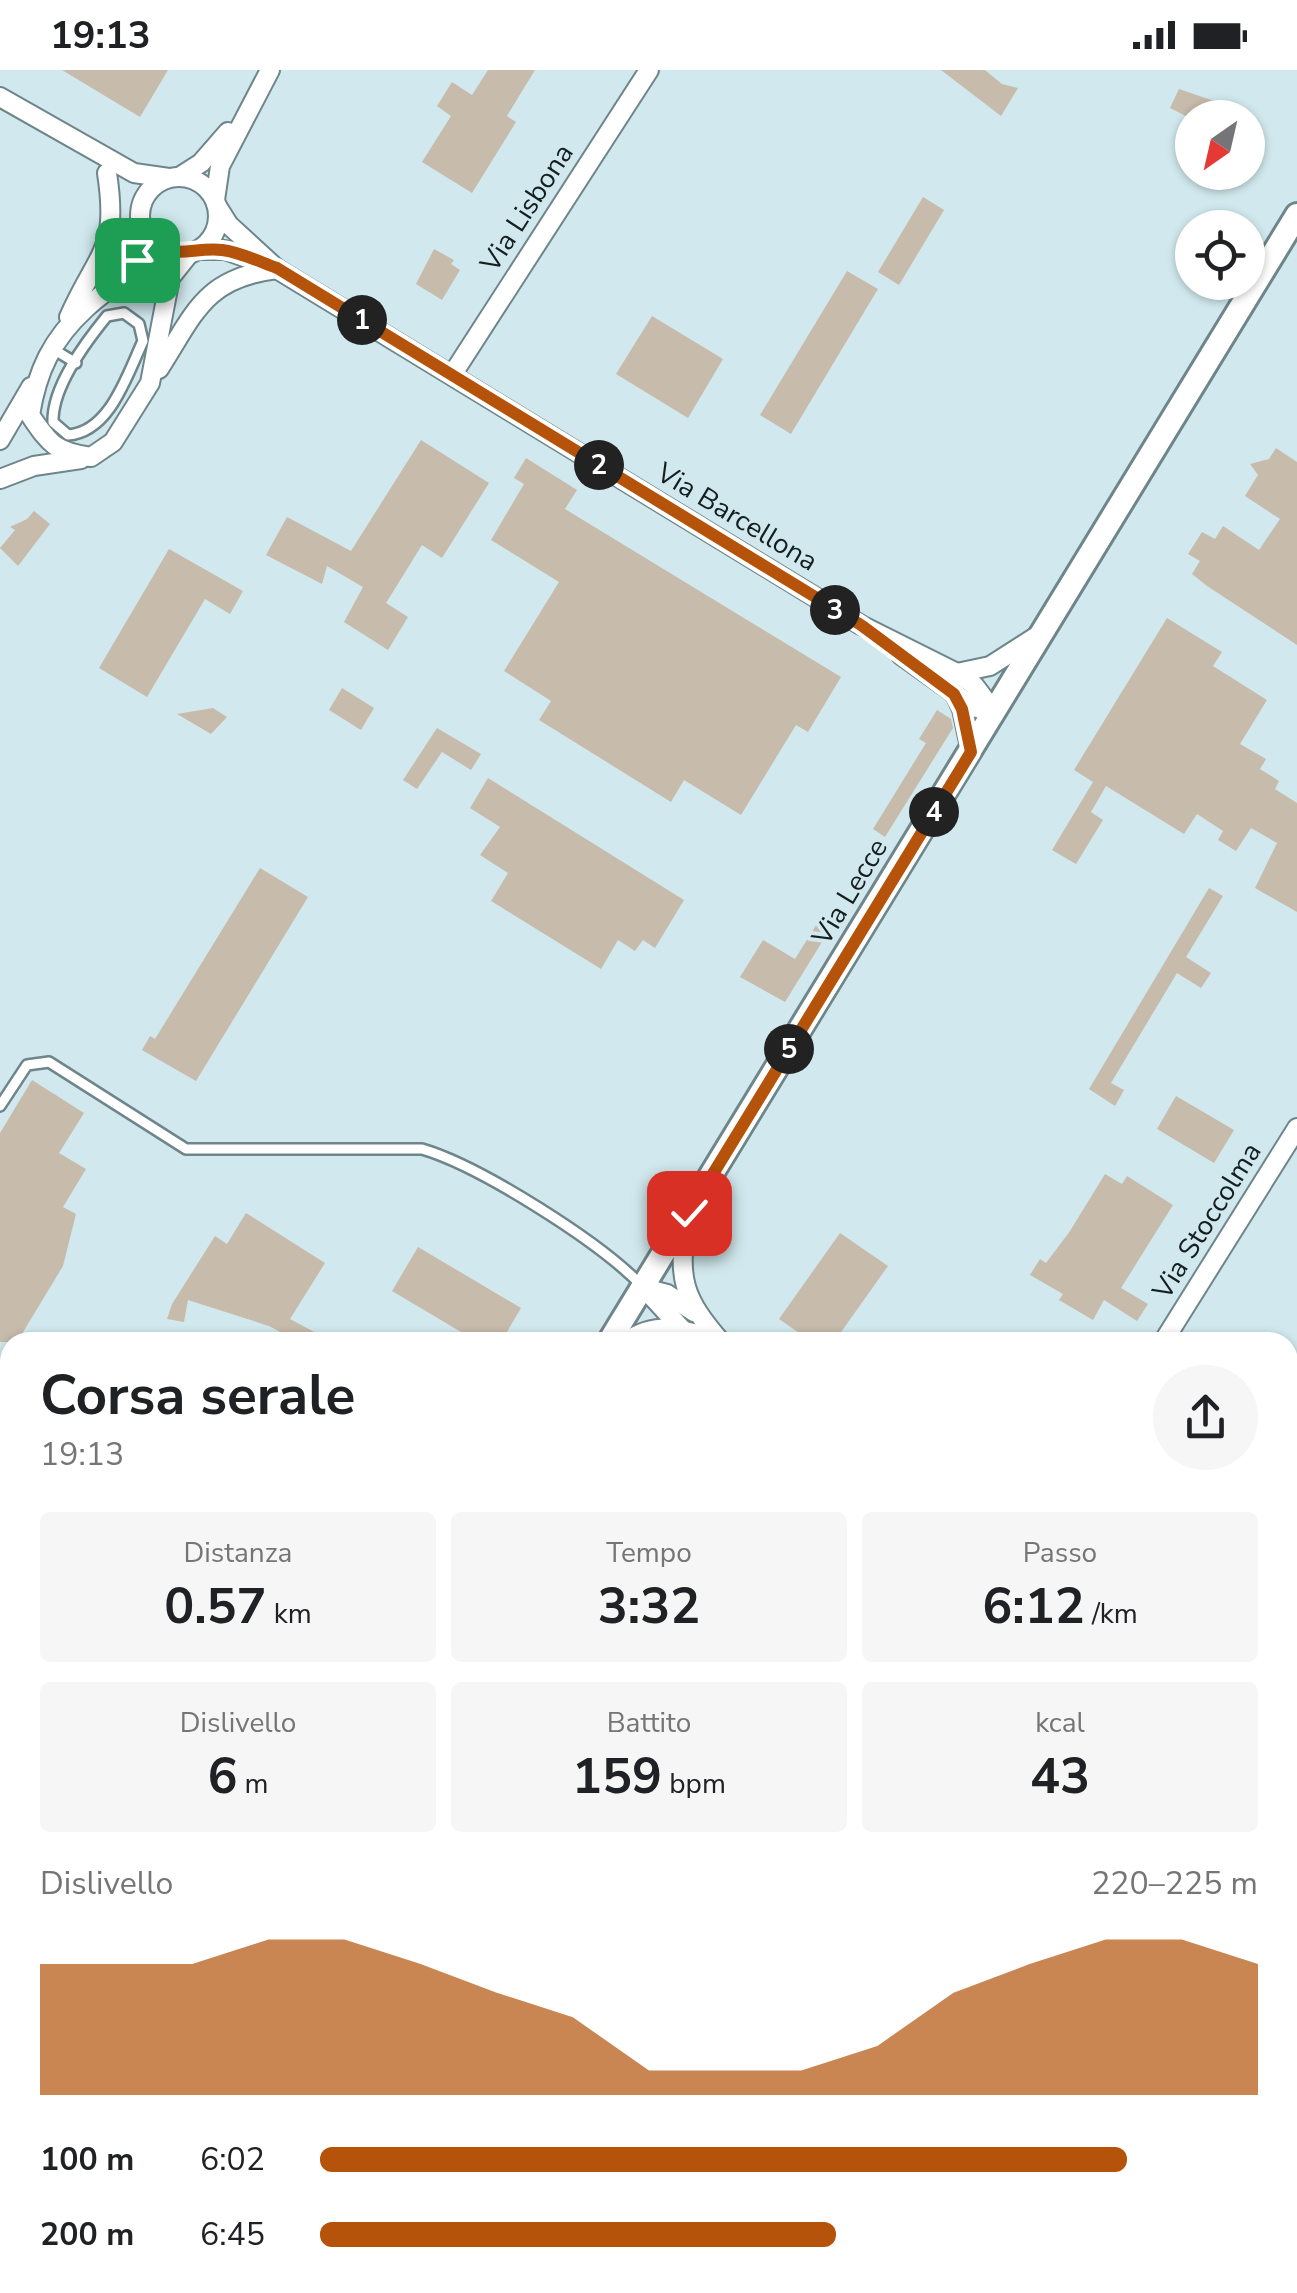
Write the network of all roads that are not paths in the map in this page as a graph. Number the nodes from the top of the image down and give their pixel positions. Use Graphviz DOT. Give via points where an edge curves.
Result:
graph roads {
  1 [pos="270,70"];
  2 [pos="649,70"];
  3 [pos="0,97"];
  4 [pos="247,108"];
  5 [pos="88,148"];
  6 [pos="107,173"];
  7 [pos="174,178"];
  8 [pos="216,203"];
  9 [pos="1295,218"];
  10 [pos="142,222"];
  11 [pos="195,252"];
  12 [pos="277,268"];
  13 [pos="63,332"];
  14 [pos="53,349"];
  15 [pos="76,362"];
  16 [pos="452,375"];
  17 [pos="36,378"];
  18 [pos="121,386"];
  19 [pos="146,390"];
  20 [pos="0,440"];
  21 [pos="91,457"];
  22 [pos="0,479"];
  23 [pos="861,625"];
  24 [pos="1042,632"];
  25 [pos="957,673"];
  26 [pos="954,694"];
  27 [pos="995,713"];
  28 [pos="971,752"];
  29 [pos="0,1106"];
  30 [pos="1297,1128"];
  31 [pos="689,1213"];
  32 [pos="644,1288"];
  33 [pos="695,1312"];
  34 [pos="681,1328"];
  35 [pos="615,1332"];
  36 [pos="647,1332"];
  37 [pos="692,1332"];
  38 [pos="712,1332"];
  39 [pos="1169,1332"];
  1 -- 4 [label="street"];
  2 -- 16 [label="street, Via Lisbona"];
  3 -- 5 [label="street"];
  4 -- 7 [label="street" via="201,163"];
  4 -- 8 [label="street" via="220,166"];
  5 -- 6 [label="street"];
  5 -- 7 [label="street" via="134,173"];
  6 -- 10 [label="street"];
  6 -- 13 [label="street" via="114,216 106,251"];
  7 -- 8 [label="street" via="200,184"];
  7 -- 10 [label="street" via="149,191"];
  8 -- 11 [label="street" via="215,231"];
  8 -- 12 [label="street, Via Barcellona" via="229,225"];
  9 -- 24 [label="main road, Via Lecce"];
  10 -- 11 [label="street" via="148,240 168,253"];
  10 -- 13 [label="street" via="137,260 123,281"];
  11 -- 12 [label="street, Via Barcellona" via="226,250"];
  11 -- 19 [label="street" via="170,278"];
  12 -- 16 [label="street, Via Barcellona"];
  12 -- 19 [label="street" via="221,284"];
  13 -- 14 [label="street"];
  14 -- 15 [label="lane"];
  14 -- 17 [label="street"];
  15 -- 18 [label="lane" via="106,316 124,313 139,324 143,341"];
  15 -- 18 [label="lane" via="52,404 53,422 68,435 85,434 101,420"];
  16 -- 23 [label="street, Via Barcellona"];
  17 -- 20 [label="street"];
  17 -- 21 [label="street" via="30,415 48,442"];
  18 -- 19 [label="lane"];
  19 -- 21 [label="street" via="113,442"];
  21 -- 22 [label="street"];
  23 -- 25 [label="street, Via Barcellona"];
  23 -- 26 [label="street, Via Barcellona"];
  24 -- 25 [label="street" via="990,666"];
  24 -- 27 [label="main road, Via Lecce"];
  25 -- 27 [label="street, Via Barcellona"];
  26 -- 27 [label="street, Via Barcellona"];
  26 -- 28 [label="street"];
  27 -- 28 [label="main road, Via Lecce"];
  28 -- 31 [label="main road, Via Lecce"];
  29 -- 32 [label="lane" via="27,1066 49,1062 186,1149 422,1148 453,1158 617,1259"];
  30 -- 39 [label="street, Via Stoccolma"];
  31 -- 32 [label="main road, Via Lecce"];
  31 -- 33 [label="street" via="682,1281"];
  32 -- 33 [label="street"];
  32 -- 34 [label="street"];
  32 -- 35 [label="main road, Via Lecce"];
  33 -- 38 [label="street"];
  34 -- 36 [label="street"];
  34 -- 37 [label="street"];
}
